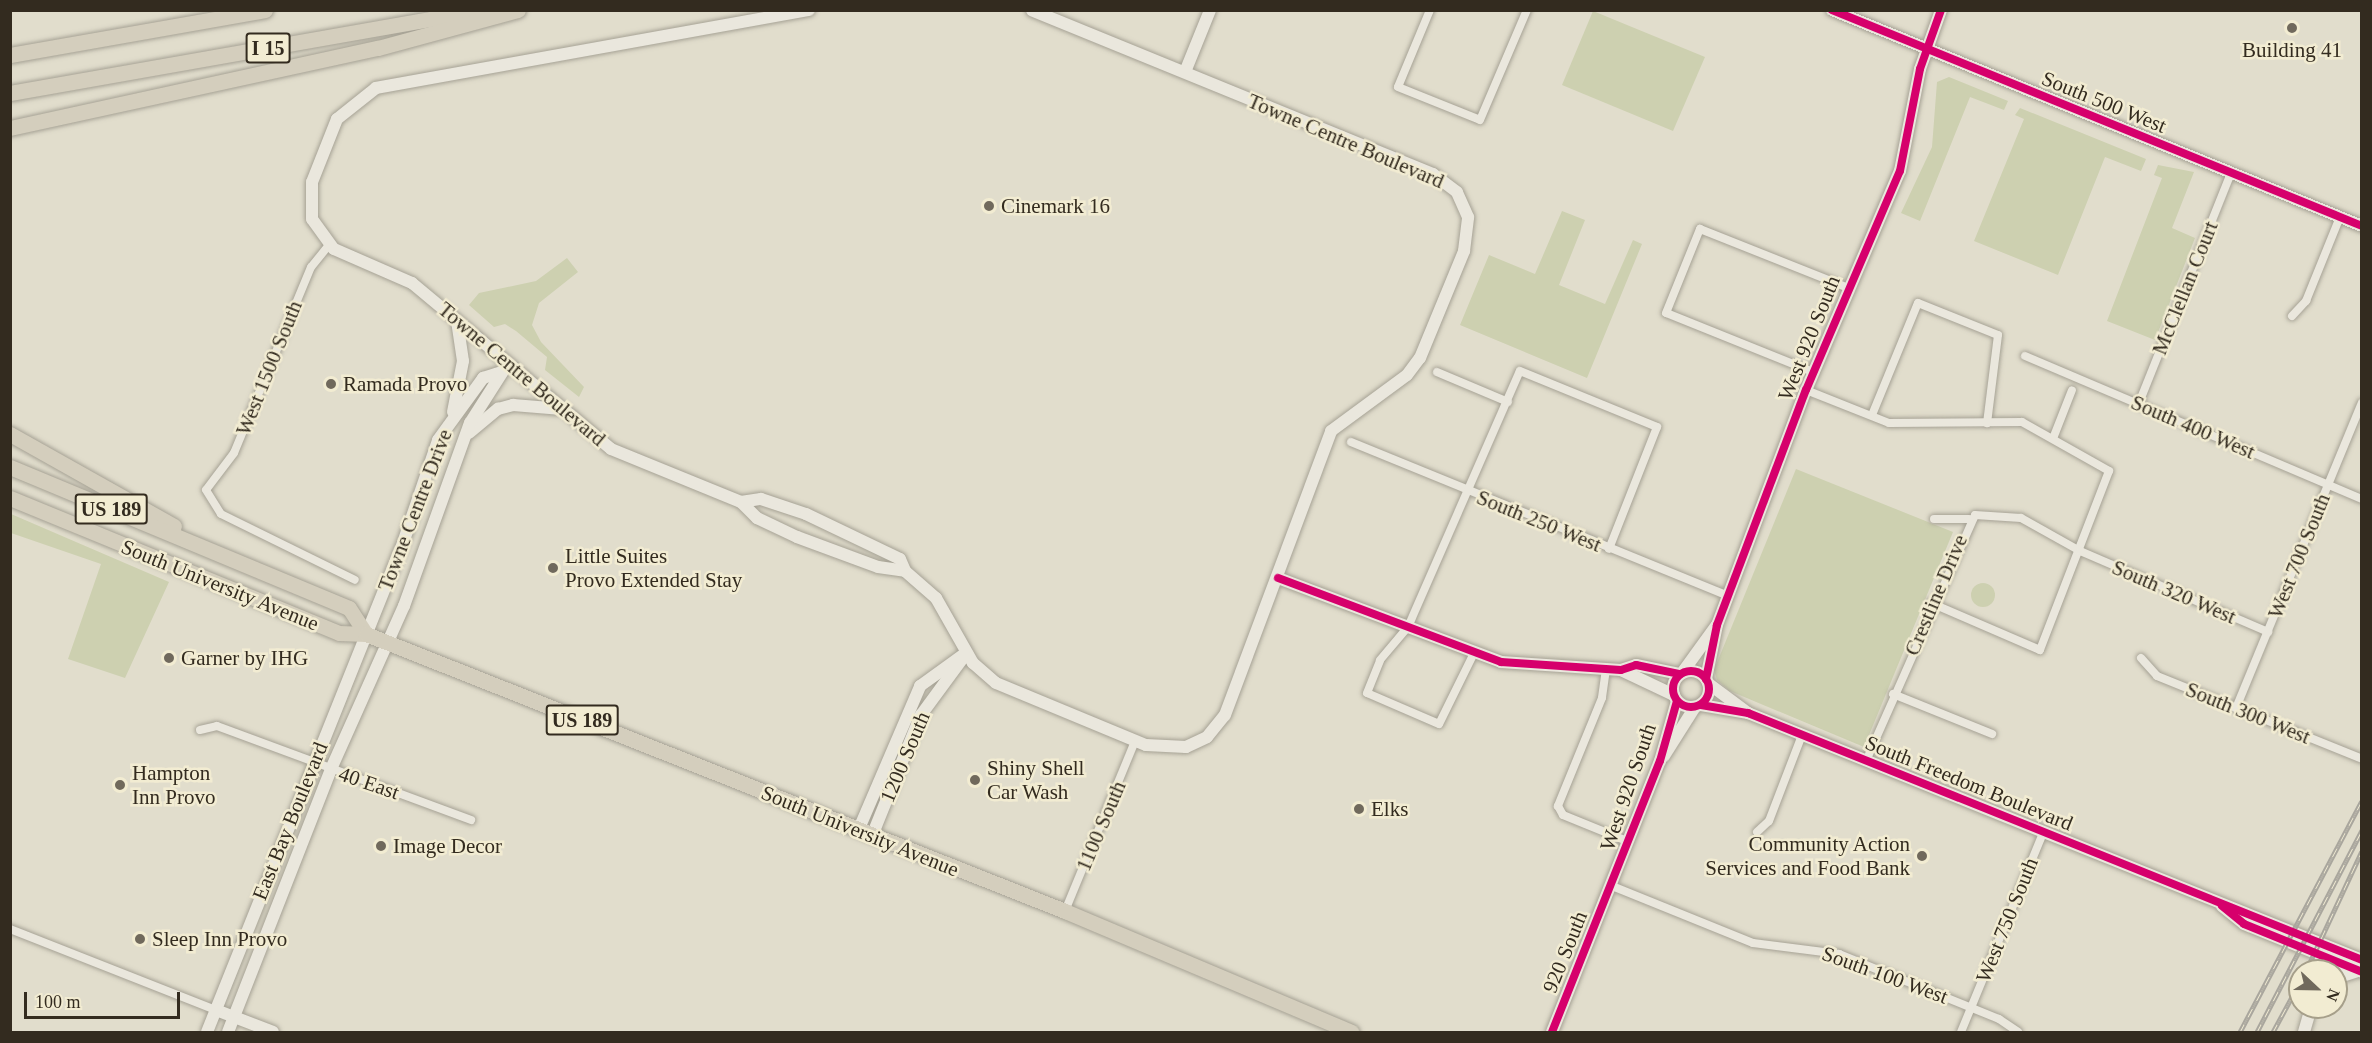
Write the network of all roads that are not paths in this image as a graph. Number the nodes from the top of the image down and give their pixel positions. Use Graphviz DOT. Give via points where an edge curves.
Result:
graph roads {
  1 [pos="265,10"];
  2 [pos="482,10"];
  3 [pos="518,10"];
  4 [pos="809,10"];
  5 [pos="1032,10"];
  6 [pos="1210,10"];
  7 [pos="1430,10"];
  8 [pos="1527,10"];
  9 [pos="1832,10"];
  10 [pos="1941,10"];
  11 [pos="1926,49"];
  12 [pos="10,55"];
  13 [pos="1185,72"];
  14 [pos="10,93"];
  15 [pos="10,128"];
  16 [pos="2231,173"];
  17 [pos="2340,218"];
  18 [pos="2361,226"];
  19 [pos="329,245"];
  20 [pos="1848,288"];
  21 [pos="2292,316"];
  22 [pos="457,321"];
  23 [pos="2025,356"];
  24 [pos="505,368"];
  25 [pos="1437,372"];
  26 [pos="1813,372"];
  27 [pos="1806,390"];
  28 [pos="2072,390"];
  29 [pos="1508,402"];
  30 [pos="2139,403"];
  31 [pos="2361,403"];
  32 [pos="563,410"];
  33 [pos="1872,415"];
  34 [pos="452,416"];
  35 [pos="1988,423"];
  36 [pos="10,434"];
  37 [pos="2054,436"];
  38 [pos="464,438"];
  39 [pos="1351,442"];
  40 [pos="10,467"];
  41 [pos="2328,485"];
  42 [pos="1468,492"];
  43 [pos="10,498"];
  44 [pos="2361,499"];
  45 [pos="741,502"];
  46 [pos="1934,519"];
  47 [pos="1969,519"];
  48 [pos="212,549"];
  49 [pos="1609,549"];
  50 [pos="2080,551"];
  51 [pos="905,571"];
  52 [pos="1278,578"];
  53 [pos="356,580"];
  54 [pos="1728,596"];
  55 [pos="1931,603"];
  56 [pos="1717,625"];
  57 [pos="1408,627"];
  58 [pos="2268,632"];
  59 [pos="366,634"];
  60 [pos="386,642"];
  61 [pos="966,653"];
  62 [pos="1474,653"];
  63 [pos="2141,658"];
  64 [pos="1606,669"];
  65 [pos="1621,670"];
  66 [pos="1681,674"];
  67 [pos="1707,681"];
  68 [pos="1893,694"];
  69 [pos="1675,698"];
  70 [pos="1698,706"];
  71 [pos="2236,708"];
  72 [pos="1748,713"];
  73 [pos="200,730"];
  74 [pos="1992,734"];
  75 [pos="1802,735"];
  76 [pos="1135,741"];
  77 [pos="2361,759"];
  78 [pos="1660,761"];
  79 [pos="1866,761"];
  80 [pos="313,762"];
  81 [pos="332,770"];
  82 [pos="471,820"];
  83 [pos="1757,832"];
  84 [pos="865,833"];
  85 [pos="2043,833"];
  86 [pos="1629,842"];
  87 [pos="1612,886"];
  88 [pos="2222,906"];
  89 [pos="1065,911"];
  90 [pos="10,929"];
  91 [pos="2313,959"];
  92 [pos="2360,968"];
  93 [pos="1972,1007"];
  94 [pos="216,1010"];
  95 [pos="234,1017"];
  96 [pos="207,1032"];
  97 [pos="228,1032"];
  98 [pos="273,1032"];
  99 [pos="1353,1032"];
  100 [pos="1552,1032"];
  101 [pos="1962,1032"];
  102 [pos="2018,1032"];
  1 -- 12 [label="highway, I 15"];
  2 -- 14 [label="highway, I 15"];
  3 -- 15 [label="highway" via="378,48"];
  4 -- 19 [label="street" via="364,93 337,118 312,182 312,219"];
  5 -- 13 [label="street, Towne Centre Boulevard"];
  6 -- 13 [label="street"];
  7 -- 8 [label="street" via="1398,87 1480,120"];
  9 -- 11 [label="street, South 500 West"];
  10 -- 11 [label="street, West 920 South"];
  11 -- 16 [label="street, South 500 West"];
  11 -- 20 [label="street, West 920 South" via="1904,160"];
  13 -- 52 [label="street, Towne Centre Boulevard" via="1433,174 1457,192 1468,217 1464,251 1420,358 1407,375 1331,431"];
  16 -- 17 [label="street, South 500 West"];
  16 -- 30 [label="street, McClellan Court"];
  17 -- 18 [label="street, South 500 West"];
  17 -- 21 [label="street" via="2306,301"];
  19 -- 22 [label="street, Towne Centre Boulevard" via="395,273"];
  19 -- 53 [label="street, West 1500 South" via="314,261 234,453 206,490 221,514"];
  20 -- 26 [label="street, West 920 South"];
  20 -- 26 [label="street" via="1700,229 1666,313"];
  22 -- 24 [label="street, Towne Centre Boulevard"];
  22 -- 34 [label="street" via="463,361"];
  23 -- 30 [label="street, South 400 West"];
  24 -- 32 [label="street, Towne Centre Boulevard"];
  24 -- 34 [label="street, Towne Centre Drive" via="483,378"];
  24 -- 38 [label="street, Towne Centre Drive"];
  25 -- 29 [label="street"];
  26 -- 27 [label="street, West 920 South"];
  27 -- 33 [label="street"];
  27 -- 54 [label="street, West 920 South" via="1788,448"];
  28 -- 37 [label="street"];
  29 -- 42 [label="street"];
  29 -- 49 [label="street" via="1520,371 1657,427"];
  30 -- 41 [label="street, South 400 West"];
  31 -- 41 [label="street, West 700 South"];
  32 -- 38 [label="street" via="513,405 498,409"];
  32 -- 45 [label="street, Towne Centre Boulevard" via="621,454"];
  33 -- 35 [label="street" via="1897,423"];
  33 -- 35 [label="street" via="1918,303 1998,335"];
  34 -- 59 [label="street, Towne Centre Drive"];
  35 -- 37 [label="street" via="2022,422"];
  36 -- 48 [label="highway"];
  37 -- 50 [label="street" via="2109,471"];
  38 -- 60 [label="street, Towne Centre Drive"];
  39 -- 42 [label="street, South 250 West"];
  40 -- 48 [label="highway, South University Avenue / US 189"];
  41 -- 44 [label="street, South 400 West"];
  41 -- 58 [label="street, West 700 South"];
  42 -- 49 [label="street, South 250 West"];
  42 -- 57 [label="street" via="1451,519"];
  43 -- 59 [label="highway, South University Avenue / US 189" via="339,633"];
  45 -- 51 [label="street" via="757,518 805,540 878,567"];
  45 -- 51 [label="street, Towne Centre Boulevard" via="761,499 842,528 900,559"];
  46 -- 47 [label="street"];
  47 -- 50 [label="street, Crestline Drive" via="2001,513 2021,518"];
  47 -- 55 [label="street, Crestline Drive"];
  48 -- 59 [label="highway, South University Avenue / US 189" via="349,608"];
  49 -- 54 [label="street, South 250 West"];
  50 -- 55 [label="street" via="2040,650"];
  50 -- 58 [label="street, South 320 West"];
  51 -- 61 [label="street, Towne Centre Boulevard" via="936,598"];
  52 -- 57 [label="street"];
  52 -- 76 [label="street, Towne Centre Boulevard" via="1215,730 1175,750"];
  54 -- 56 [label="street, West 920 South"];
  55 -- 68 [label="street, Crestline Drive"];
  56 -- 66 [label="street, West 920 South"];
  56 -- 67 [label="street, West 920 South"];
  57 -- 62 [label="street"];
  57 -- 62 [label="street" via="1380,660 1368,688 1370,698 1442,723"];
  58 -- 71 [label="street, West 700 South"];
  59 -- 60 [label="highway, South University Avenue / US 189"];
  59 -- 80 [label="street, East Bay Boulevard"];
  60 -- 81 [label="street, East Bay Boulevard"];
  60 -- 84 [label="highway, South University Avenue / US 189"];
  61 -- 76 [label="street, Towne Centre Boulevard" via="1005,688"];
  61 -- 84 [label="street, 1200 South" via="921,715"];
  61 -- 84 [label="street, 1200 South" via="936,669 908,708"];
  62 -- 64 [label="street" via="1501,662"];
  63 -- 71 [label="street, South 300 West" via="2157,676"];
  64 -- 65 [label="street"];
  64 -- 86 [label="street" via="1602,698 1558,806 1563,815"];
  65 -- 66 [label="street" via="1636,665"];
  65 -- 69 [label="street"];
  66 -- 67 [label="street" via="1698,672"];
  66 -- 69 [label="street, West 920 South"];
  67 -- 70 [label="street, West 920 South"];
  67 -- 72 [label="street, South Freedom Boulevard"];
  68 -- 74 [label="street"];
  68 -- 79 [label="street, Crestline Drive"];
  69 -- 70 [label="street, South Freedom Boulevard"];
  69 -- 78 [label="street, West 920 South"];
  70 -- 72 [label="street, South Freedom Boulevard"];
  70 -- 78 [label="street, West 920 South"];
  71 -- 77 [label="street, South 300 West"];
  72 -- 75 [label="street, South Freedom Boulevard"];
  73 -- 80 [label="street, 40 East" via="217,726"];
  75 -- 79 [label="street, South Freedom Boulevard"];
  75 -- 83 [label="street" via="1769,820"];
  76 -- 89 [label="street, 1100 South"];
  78 -- 86 [label="street, West 920 South"];
  79 -- 85 [label="street, South Freedom Boulevard"];
  80 -- 81 [label="street, 40 East"];
  80 -- 94 [label="street, East Bay Boulevard"];
  81 -- 82 [label="street, 40 East"];
  81 -- 95 [label="street, East Bay Boulevard"];
  84 -- 89 [label="highway, South University Avenue / US 189"];
  85 -- 88 [label="street, South Freedom Boulevard"];
  85 -- 93 [label="street, West 750 South"];
  86 -- 87 [label="street, West 920 South"];
  87 -- 93 [label="street, South 100 West" via="1753,943 1833,952"];
  87 -- 100 [label="street, 920 South"];
  88 -- 91 [label="street, South Freedom Boulevard" via="2244,924"];
  88 -- 92 [label="street, South Freedom Boulevard" via="2255,914"];
  89 -- 99 [label="highway, South University Avenue / US 189"];
  90 -- 94 [label="street"];
  93 -- 101 [label="street, West 750 South"];
  93 -- 102 [label="street, South 100 West"];
  94 -- 95 [label="street"];
  94 -- 96 [label="street, East Bay Boulevard"];
  95 -- 97 [label="street, East Bay Boulevard"];
  95 -- 98 [label="street"];
}
